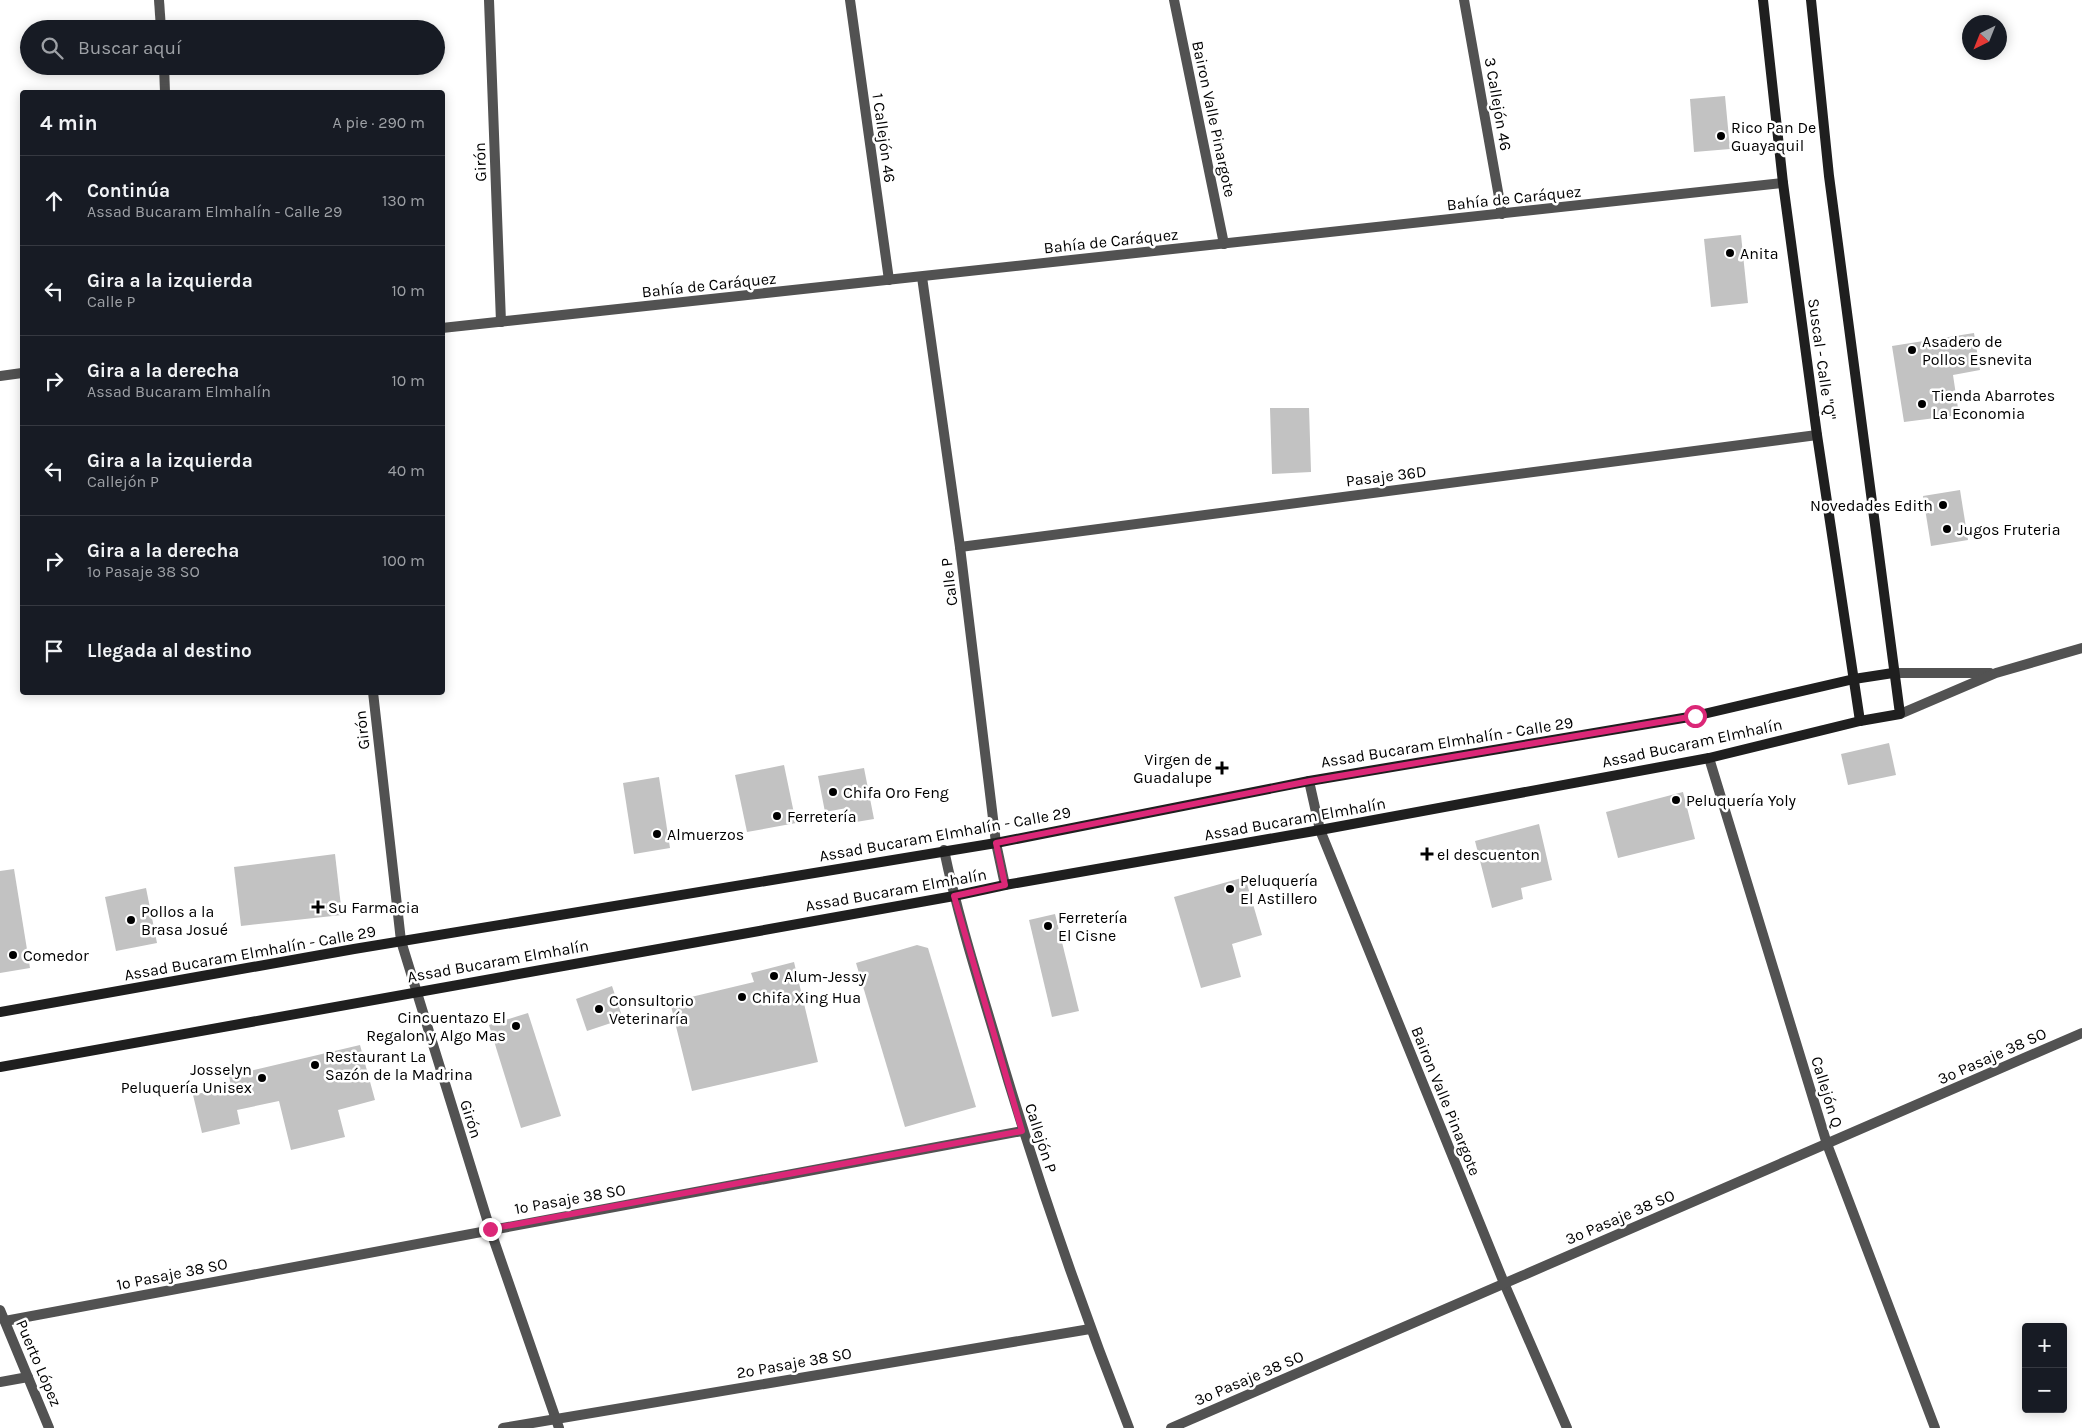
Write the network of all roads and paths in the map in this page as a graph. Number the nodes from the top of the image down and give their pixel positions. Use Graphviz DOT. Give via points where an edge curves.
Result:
graph roads {
  1 [pos="159,0"];
  2 [pos="488,0"];
  3 [pos="850,0"];
  4 [pos="1174,0"];
  5 [pos="1464,0"];
  6 [pos="1763,0"];
  7 [pos="1811,0"];
  8 [pos="160,20"];
  9 [pos="165,75"];
  10 [pos="166,90"];
  11 [pos="1783,184"];
  12 [pos="1502,214"];
  13 [pos="1224,244"];
  14 [pos="922,277"];
  15 [pos="889,280"];
  16 [pos="501,322"];
  17 [pos="445,328"];
  18 [pos="20,373"];
  19 [pos="0,376"];
  20 [pos="1817,435"];
  21 [pos="960,547"];
  22 [pos="2082,648"];
  23 [pos="1893,673"];
  24 [pos="1996,673"];
  25 [pos="1854,679"];
  26 [pos="373,695"];
  27 [pos="1900,714"];
  28 [pos="1860,721"];
  29 [pos="1709,758"];
  30 [pos="1310,781"];
  31 [pos="1320,830"];
  32 [pos="996,843"];
  33 [pos="944,850"];
  34 [pos="1005,885"];
  35 [pos="954,896"];
  36 [pos="401,941"];
  37 [pos="415,991"];
  38 [pos="0,1012"];
  39 [pos="2082,1033"];
  40 [pos="0,1067"];
  41 [pos="1022,1131"];
  42 [pos="1827,1144"];
  43 [pos="490,1229"];
  44 [pos="1504,1283"];
  45 [pos="0,1310"];
  46 [pos="5,1321"];
  47 [pos="1090,1329"];
  48 [pos="28,1377"];
  49 [pos="0,1382"];
  50 [pos="557,1423"];
  51 [pos="49,1428"];
  52 [pos="502,1428"];
  53 [pos="1129,1428"];
  54 [pos="1171,1428"];
  55 [pos="1567,1428"];
  56 [pos="1935,1428"];
  1 -- 8 [label="street"];
  2 -- 16 [label="street, Girón"];
  3 -- 15 [label="street, 1 Callejón 46"];
  4 -- 13 [label="street, Bairon Valle Pinargote"];
  5 -- 12 [label="street, 3 Callejón 46"];
  6 -- 11 [label="main road, Suscal - Calle \"Q\""];
  7 -- 23 [label="main road, Suscal - Calle \"Q\"" via="1828,176"];
  9 -- 10 [label="street"];
  11 -- 12 [label="street, Bahía de Caráquez"];
  11 -- 20 [label="main road, Suscal - Calle \"Q\""];
  12 -- 13 [label="street, Bahía de Caráquez"];
  13 -- 14 [label="street, Bahía de Caráquez"];
  14 -- 15 [label="street, Bahía de Caráquez"];
  14 -- 21 [label="street, Calle P"];
  15 -- 16 [label="street, Bahía de Caráquez"];
  16 -- 17 [label="street, Bahía de Caráquez"];
  18 -- 19 [label="street"];
  20 -- 21 [label="street, Pasaje 36D"];
  20 -- 25 [label="main road, Suscal - Calle \"Q\""];
  21 -- 32 [label="street, Calle P"];
  22 -- 24 [label="street, Assad Bucaram Elmhalín"];
  23 -- 24 [label="street, Assad Bucaram Elmhalín"];
  23 -- 25 [label="main road, Assad Bucaram Elmhalín - Calle 29"];
  23 -- 27 [label="main road, Suscal - Calle \"Q\""];
  24 -- 27 [label="street, Assad Bucaram Elmhalín"];
  25 -- 28 [label="main road, Suscal - Calle \"Q\""];
  25 -- 30 [label="main road, Assad Bucaram Elmhalín - Calle 29" via="1695,716"];
  26 -- 36 [label="street, Girón"];
  27 -- 28 [label="main road, Assad Bucaram Elmhalín"];
  28 -- 29 [label="main road, Assad Bucaram Elmhalín"];
  29 -- 31 [label="main road, Assad Bucaram Elmhalín"];
  29 -- 42 [label="street, Callejón Q"];
  30 -- 31 [label="street, Bairon Valle Pinargote"];
  30 -- 32 [label="main road, Assad Bucaram Elmhalín - Calle 29"];
  31 -- 34 [label="main road, Assad Bucaram Elmhalín"];
  31 -- 44 [label="street, Bairon Valle Pinargote"];
  32 -- 33 [label="main road, Assad Bucaram Elmhalín - Calle 29"];
  32 -- 34 [label="street, Calle P"];
  33 -- 35 [label="street, Callejón P"];
  33 -- 36 [label="main road, Assad Bucaram Elmhalín - Calle 29"];
  34 -- 35 [label="main road, Assad Bucaram Elmhalín"];
  35 -- 37 [label="main road, Assad Bucaram Elmhalín"];
  35 -- 41 [label="street, Callejón P"];
  36 -- 37 [label="street, Girón"];
  36 -- 38 [label="main road, Assad Bucaram Elmhalín - Calle 29"];
  37 -- 40 [label="main road, Assad Bucaram Elmhalín"];
  37 -- 43 [label="street, Girón"];
  39 -- 42 [label="street, 3º Pasaje 38 SO"];
  41 -- 43 [label="street, 1º Pasaje 38 SO"];
  41 -- 47 [label="street, Callejón P"];
  42 -- 44 [label="street, 3º Pasaje 38 SO"];
  42 -- 56 [label="street, Callejón Q"];
  43 -- 46 [label="street, 1º Pasaje 38 SO"];
  43 -- 50 [label="street, Girón"];
  44 -- 54 [label="street, 3º Pasaje 38 SO"];
  44 -- 55 [label="street, Bairon Valle Pinargote"];
  45 -- 46 [label="street, Puerto López"];
  46 -- 48 [label="street, Puerto López"];
  47 -- 50 [label="street, 2º Pasaje 38 SO"];
  47 -- 53 [label="street, Callejón P"];
  48 -- 49 [label="street"];
  48 -- 51 [label="street, Puerto López"];
  50 -- 52 [label="street, 2º Pasaje 38 SO"];
}
